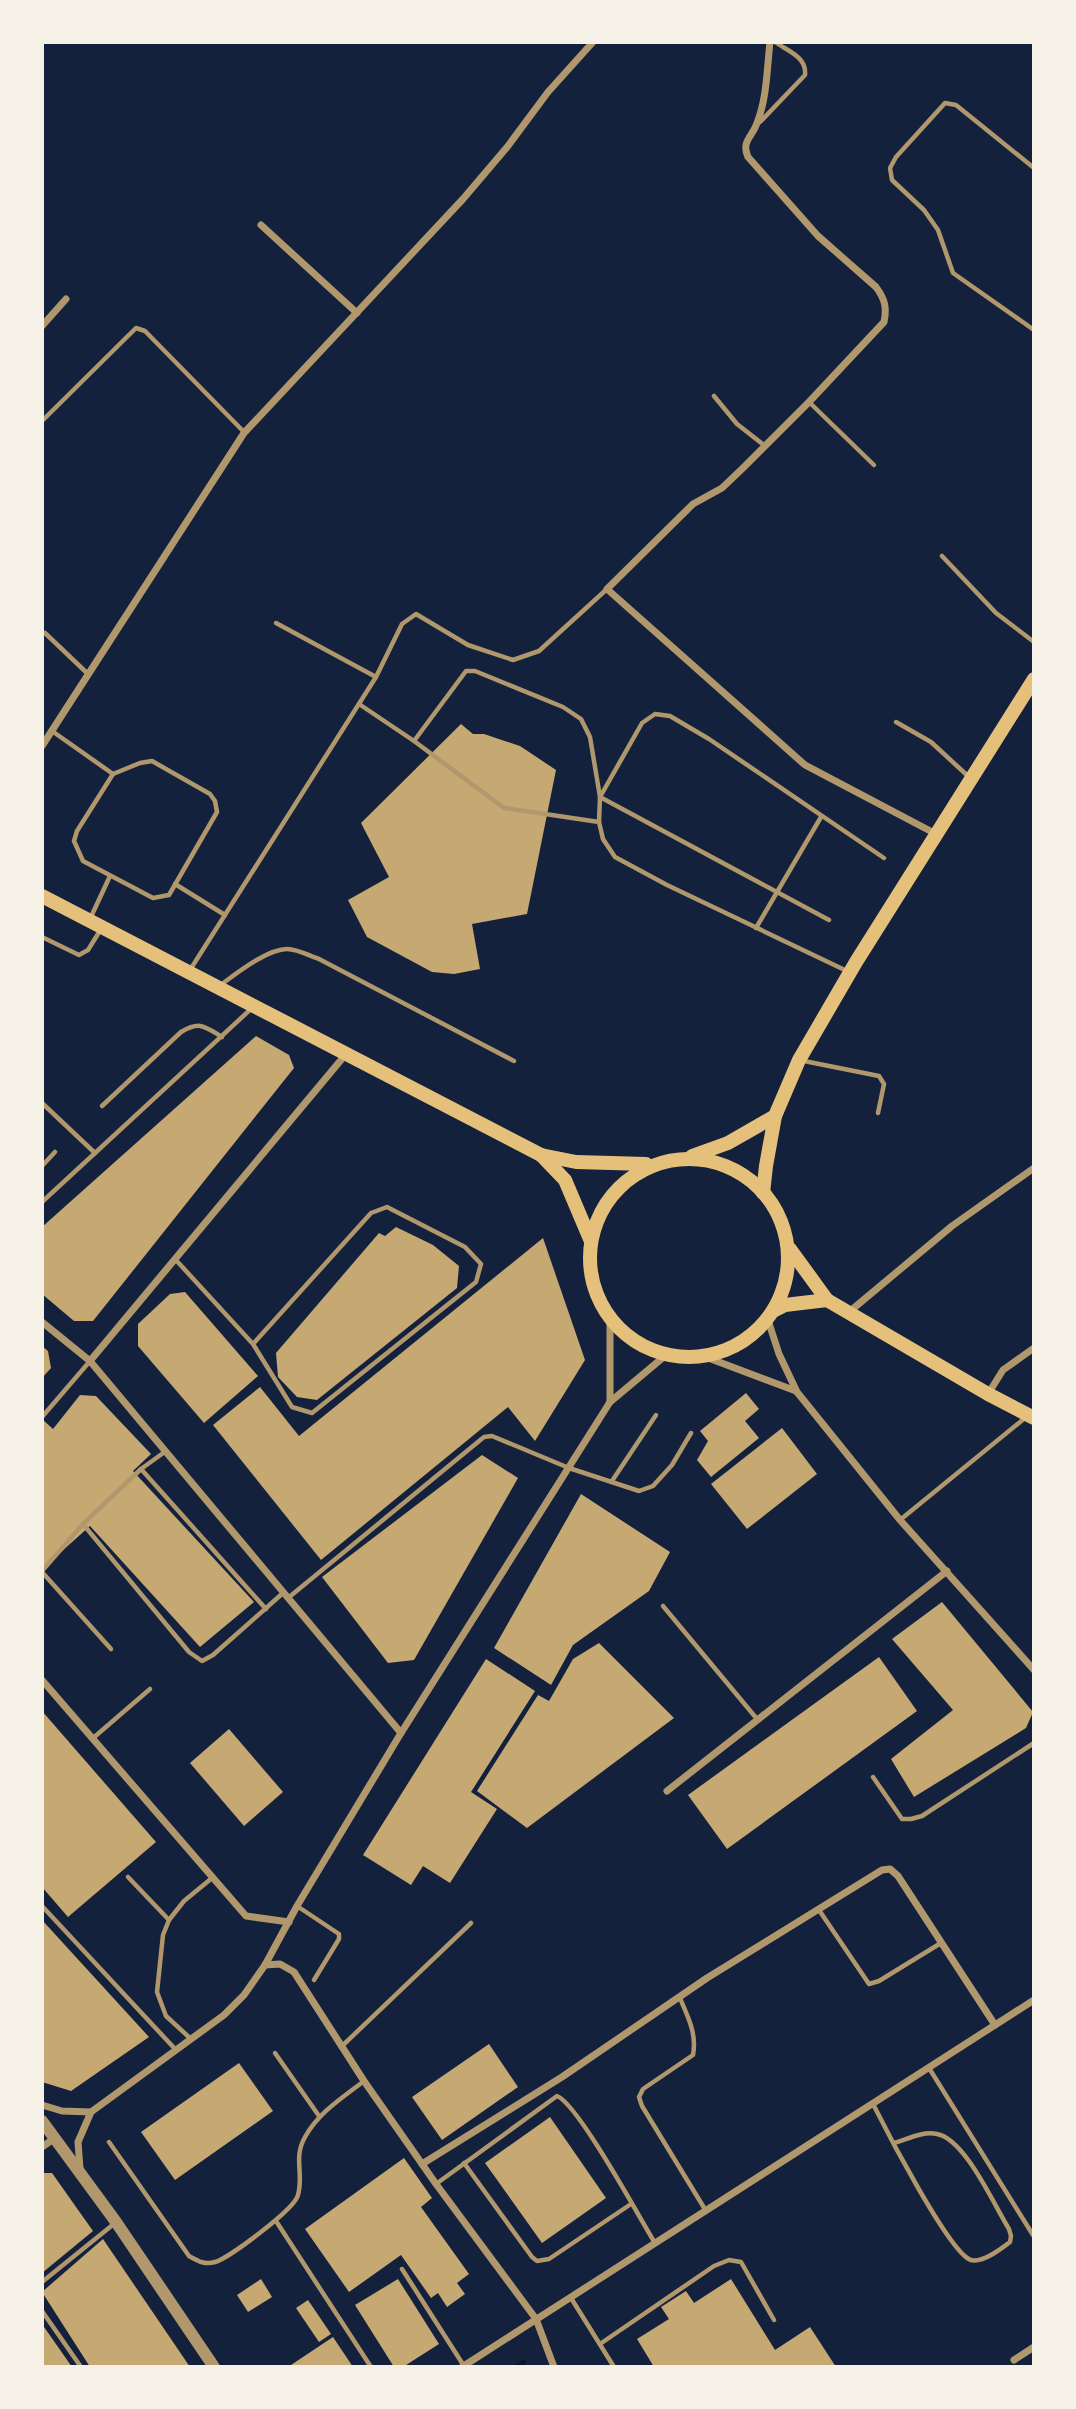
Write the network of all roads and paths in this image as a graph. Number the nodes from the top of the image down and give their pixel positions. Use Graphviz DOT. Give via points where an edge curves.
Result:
graph roads {
  1 [pos="593,42"];
  2 [pos="772,42"];
  3 [pos="757,125"];
  4 [pos="1034,167"];
  5 [pos="261,225"];
  6 [pos="66,299"];
  7 [pos="356,313"];
  8 [pos="42,326"];
  9 [pos="1034,330"];
  10 [pos="715,396"];
  11 [pos="809,402"];
  12 [pos="42,422"];
  13 [pos="244,433"];
  14 [pos="765,446"];
  15 [pos="874,465"];
  16 [pos="942,556"];
  17 [pos="607,589"];
  18 [pos="276,623"];
  19 [pos="45,633"];
  20 [pos="1034,642"];
  21 [pos="89,675"];
  22 [pos="376,677"];
  23 [pos="1034,679"];
  24 [pos="359,704"];
  25 [pos="896,722"];
  26 [pos="52,731"];
  27 [pos="414,741"];
  28 [pos="42,746"];
  29 [pos="113,774"];
  30 [pos="972,780"];
  31 [pos="600,797"];
  32 [pos="821,817"];
  33 [pos="599,822"];
  34 [pos="938,835"];
  35 [pos="884,858"];
  36 [pos="110,876"];
  37 [pos="175,884"];
  38 [pos="777,892"];
  39 [pos="42,896"];
  40 [pos="225,915"];
  41 [pos="829,920"];
  42 [pos="96,923"];
  43 [pos="756,928"];
  44 [pos="42,937"];
  45 [pos="189,971"];
  46 [pos="850,973"];
  47 [pos="218,986"];
  48 [pos="256,1005"];
  49 [pos="222,1037"];
  50 [pos="346,1054"];
  51 [pos="799,1060"];
  52 [pos="514,1061"];
  53 [pos="42,1103"];
  54 [pos="102,1107"];
  55 [pos="878,1113"];
  56 [pos="775,1116"];
  57 [pos="55,1152"];
  58 [pos="95,1153"];
  59 [pos="541,1155"];
  60 [pos="675,1160"];
  61 [pos="648,1164"];
  62 [pos="42,1166"];
  63 [pos="1034,1168"];
  64 [pos="763,1193"];
  65 [pos="42,1202"];
  66 [pos="590,1239"];
  67 [pos="790,1249"];
  68 [pos="175,1259"];
  69 [pos="827,1300"];
  70 [pos="848,1312"];
  71 [pos="772,1315"];
  72 [pos="610,1317"];
  73 [pos="42,1322"];
  74 [pos="253,1344"];
  75 [pos="1034,1348"];
  76 [pos="666,1355"];
  77 [pos="704,1356"];
  78 [pos="89,1361"];
  79 [pos="797,1392"];
  80 [pos="988,1394"];
  81 [pos="610,1402"];
  82 [pos="656,1415"];
  83 [pos="1031,1416"];
  84 [pos="42,1418"];
  85 [pos="691,1433"];
  86 [pos="166,1451"];
  87 [pos="569,1468"];
  88 [pos="141,1469"];
  89 [pos="612,1481"];
  90 [pos="900,1520"];
  91 [pos="83,1524"];
  92 [pos="947,1571"];
  93 [pos="42,1572"];
  94 [pos="285,1596"];
  95 [pos="663,1606"];
  96 [pos="266,1609"];
  97 [pos="111,1649"];
  98 [pos="1034,1670"];
  99 [pos="42,1680"];
  100 [pos="150,1689"];
  101 [pos="757,1720"];
  102 [pos="401,1733"];
  103 [pos="92,1740"];
  104 [pos="1034,1743"];
  105 [pos="873,1777"];
  106 [pos="667,1791"];
  107 [pos="128,1877"];
  108 [pos="212,1878"];
  109 [pos="42,1906"];
  110 [pos="297,1906"];
  111 [pos="818,1909"];
  112 [pos="169,1920"];
  113 [pos="289,1922"];
  114 [pos="471,1923"];
  115 [pos="942,1943"];
  116 [pos="265,1965"];
  117 [pos="314,1980"];
  118 [pos="679,1997"];
  119 [pos="1034,2000"];
  120 [pos="995,2025"];
  121 [pos="192,2040"];
  122 [pos="340,2048"];
  123 [pos="177,2051"];
  124 [pos="275,2053"];
  125 [pos="929,2068"];
  126 [pos="364,2081"];
  127 [pos="872,2104"];
  128 [pos="42,2105"];
  129 [pos="91,2112"];
  130 [pos="319,2116"];
  131 [pos="42,2121"];
  132 [pos="55,2138"];
  133 [pos="109,2142"];
  134 [pos="894,2143"];
  135 [pos="42,2147"];
  136 [pos="464,2163"];
  137 [pos="422,2164"];
  138 [pos="80,2171"];
  139 [pos="436,2183"];
  140 [pos="631,2204"];
  141 [pos="706,2210"];
  142 [pos="276,2221"];
  143 [pos="116,2222"];
  144 [pos="1032,2235"];
  145 [pos="655,2243"];
  146 [pos="402,2269"];
  147 [pos="42,2282"];
  148 [pos="570,2297"];
  149 [pos="42,2311"];
  150 [pos="536,2319"];
  151 [pos="774,2320"];
  152 [pos="600,2344"];
  153 [pos="1034,2347"];
  154 [pos="1014,2360"];
  155 [pos="463,2366"];
  156 [pos="81,2367"];
  157 [pos="214,2367"];
  158 [pos="371,2367"];
  159 [pos="554,2367"];
  160 [pos="614,2367"];
  1 -- 7 [label="street" via="463,199"];
  2 -- 3 [label="street"];
  2 -- 3 [label="lane" via="803,60 805,75"];
  3 -- 11 [label="street" via="745,142 748,158 818,236 876,287 887,309 884,322"];
  4 -- 9 [label="lane" via="956,105 945,103 890,168 892,180 938,230 953,273"];
  5 -- 7 [label="street"];
  6 -- 8 [label="street"];
  7 -- 13 [label="street"];
  10 -- 14 [label="lane" via="737,424"];
  11 -- 14 [label="street"];
  11 -- 15 [label="lane"];
  12 -- 13 [label="lane" via="136,328 145,331"];
  13 -- 21 [label="street"];
  14 -- 17 [label="street" via="722,488 693,504"];
  16 -- 20 [label="lane" via="996,613"];
  17 -- 22 [label="lane" via="539,651 513,660 468,645 416,614 402,624"];
  17 -- 34 [label="street" via="805,765"];
  18 -- 22 [label="lane"];
  19 -- 21 [label="lane"];
  21 -- 26 [label="street"];
  22 -- 24 [label="lane"];
  23 -- 30 [label="main road"];
  24 -- 27 [label="lane"];
  24 -- 40 [label="lane"];
  25 -- 30 [label="lane" via="931,742"];
  26 -- 28 [label="street"];
  26 -- 29 [label="lane"];
  27 -- 31 [label="lane" via="466,671 475,671 563,707 581,719 590,737"];
  27 -- 33 [label="lane" via="504,807"];
  29 -- 36 [label="lane" via="74,841 83,861"];
  29 -- 37 [label="lane" via="152,761 215,801 217,812"];
  30 -- 34 [label="main road"];
  31 -- 32 [label="lane" via="642,723 655,714 670,716 709,739"];
  31 -- 33 [label="lane"];
  31 -- 38 [label="lane"];
  32 -- 35 [label="lane"];
  32 -- 38 [label="lane"];
  33 -- 43 [label="lane" via="615,857"];
  34 -- 46 [label="main road"];
  36 -- 37 [label="lane" via="153,898 169,895"];
  36 -- 42 [label="lane"];
  37 -- 40 [label="lane"];
  38 -- 41 [label="lane"];
  38 -- 43 [label="lane"];
  39 -- 42 [label="main road"];
  40 -- 45 [label="lane"];
  42 -- 44 [label="lane" via="88,950 79,955"];
  42 -- 45 [label="main road"];
  43 -- 46 [label="lane"];
  45 -- 47 [label="main road"];
  46 -- 51 [label="main road"];
  47 -- 48 [label="main road"];
  47 -- 52 [label="lane" via="249,965 288,949 319,959"];
  48 -- 49 [label="lane"];
  48 -- 50 [label="main road"];
  49 -- 54 [label="lane" via="204,1026 181,1032"];
  49 -- 58 [label="lane"];
  50 -- 59 [label="main road"];
  50 -- 68 [label="street"];
  51 -- 55 [label="lane" via="878,1076 884,1084"];
  51 -- 56 [label="main road"];
  53 -- 58 [label="lane"];
  56 -- 60 [label="main road" via="728,1143"];
  56 -- 64 [label="main road"];
  57 -- 62 [label="lane"];
  58 -- 65 [label="lane"];
  59 -- 61 [label="main road" via="576,1162"];
  59 -- 66 [label="main road" via="565,1180"];
  60 -- 61 [label="main road"];
  60 -- 64 [label="main road" via="722,1164"];
  61 -- 66 [label="main road" via="610,1194"];
  63 -- 70 [label="street" via="952,1226"];
  64 -- 67 [label="main road"];
  66 -- 72 [label="main road" via="596,1293"];
  67 -- 69 [label="main road"];
  67 -- 71 [label="main road" via="788,1281"];
  68 -- 74 [label="lane"];
  68 -- 78 [label="street"];
  69 -- 70 [label="main road"];
  69 -- 71 [label="main road" via="785,1305"];
  70 -- 80 [label="main road"];
  71 -- 77 [label="main road" via="750,1338"];
  71 -- 79 [label="street" via="779,1354"];
  72 -- 76 [label="main road" via="625,1334"];
  72 -- 81 [label="street"];
  73 -- 78 [label="street"];
  74 -- 74 [label="lane" via="292,1407 312,1413 476,1282 481,1264 465,1247 387,1207 372,1213"];
  75 -- 80 [label="street" via="1003,1370"];
  76 -- 77 [label="main road"];
  76 -- 81 [label="street"];
  77 -- 79 [label="street"];
  78 -- 84 [label="lane"];
  78 -- 86 [label="street"];
  79 -- 90 [label="street"];
  80 -- 83 [label="main road"];
  81 -- 87 [label="street"];
  82 -- 89 [label="lane"];
  83 -- 90 [label="lane"];
  85 -- 89 [label="lane" via="653,1486 639,1491"];
  86 -- 88 [label="lane"];
  86 -- 94 [label="street"];
  87 -- 89 [label="lane"];
  87 -- 94 [label="lane" via="492,1436 484,1437"];
  87 -- 102 [label="street"];
  88 -- 91 [label="lane"];
  88 -- 96 [label="lane"];
  90 -- 92 [label="street"];
  91 -- 93 [label="lane"];
  91 -- 96 [label="lane" via="188,1652 202,1661"];
  92 -- 98 [label="street"];
  92 -- 101 [label="street"];
  93 -- 97 [label="lane"];
  94 -- 96 [label="lane"];
  94 -- 102 [label="street"];
  95 -- 101 [label="lane"];
  99 -- 103 [label="street"];
  100 -- 103 [label="lane"];
  101 -- 106 [label="street"];
  102 -- 110 [label="street"];
  103 -- 108 [label="street"];
  104 -- 105 [label="lane" via="911,1819 902,1819"];
  107 -- 112 [label="lane"];
  108 -- 112 [label="lane"];
  108 -- 113 [label="street" via="246,1916"];
  109 -- 123 [label="lane"];
  110 -- 113 [label="street"];
  110 -- 117 [label="lane" via="339,1934"];
  111 -- 115 [label="street" via="890,1869"];
  111 -- 115 [label="lane" via="869,1984"];
  111 -- 118 [label="street"];
  112 -- 121 [label="lane" via="157,1992 166,2016"];
  113 -- 116 [label="street"];
  114 -- 122 [label="lane"];
  115 -- 120 [label="street"];
  116 -- 121 [label="street" via="244,1995"];
  116 -- 122 [label="street" via="280,1964 293,1972"];
  118 -- 137 [label="street"];
  118 -- 141 [label="lane" via="693,2027 693,2055 643,2089 639,2097"];
  119 -- 120 [label="street"];
  120 -- 125 [label="street"];
  121 -- 123 [label="street"];
  122 -- 126 [label="street"];
  123 -- 129 [label="street"];
  124 -- 130 [label="lane"];
  125 -- 127 [label="street"];
  125 -- 144 [label="lane"];
  126 -- 130 [label="lane"];
  126 -- 137 [label="street"];
  127 -- 134 [label="lane"];
  127 -- 141 [label="street"];
  128 -- 129 [label="street"];
  129 -- 138 [label="street" via="78,2142"];
  130 -- 142 [label="lane" via="297,2154 298,2198"];
  131 -- 132 [label="street"];
  132 -- 135 [label="street"];
  132 -- 138 [label="street"];
  133 -- 142 [label="lane" via="189,2256 202,2264 216,2262"];
  134 -- 134 [label="lane" via="943,2227 968,2259 983,2258 1010,2242 1009,2229 950,2138 928,2133"];
  136 -- 139 [label="lane"];
  136 -- 140 [label="lane" via="537,2261 549,2259"];
  136 -- 140 [label="lane" via="557,2096 565,2099 589,2134"];
  137 -- 139 [label="street"];
  138 -- 143 [label="street"];
  139 -- 150 [label="street"];
  140 -- 145 [label="lane"];
  141 -- 145 [label="street"];
  142 -- 158 [label="lane"];
  143 -- 147 [label="lane"];
  143 -- 157 [label="street"];
  145 -- 148 [label="street"];
  146 -- 155 [label="lane"];
  148 -- 150 [label="street"];
  148 -- 152 [label="lane"];
  149 -- 156 [label="lane"];
  150 -- 155 [label="street"];
  150 -- 159 [label="street"];
  151 -- 152 [label="lane" via="741,2262 729,2260"];
  152 -- 160 [label="lane"];
  153 -- 154 [label="street"];
}
